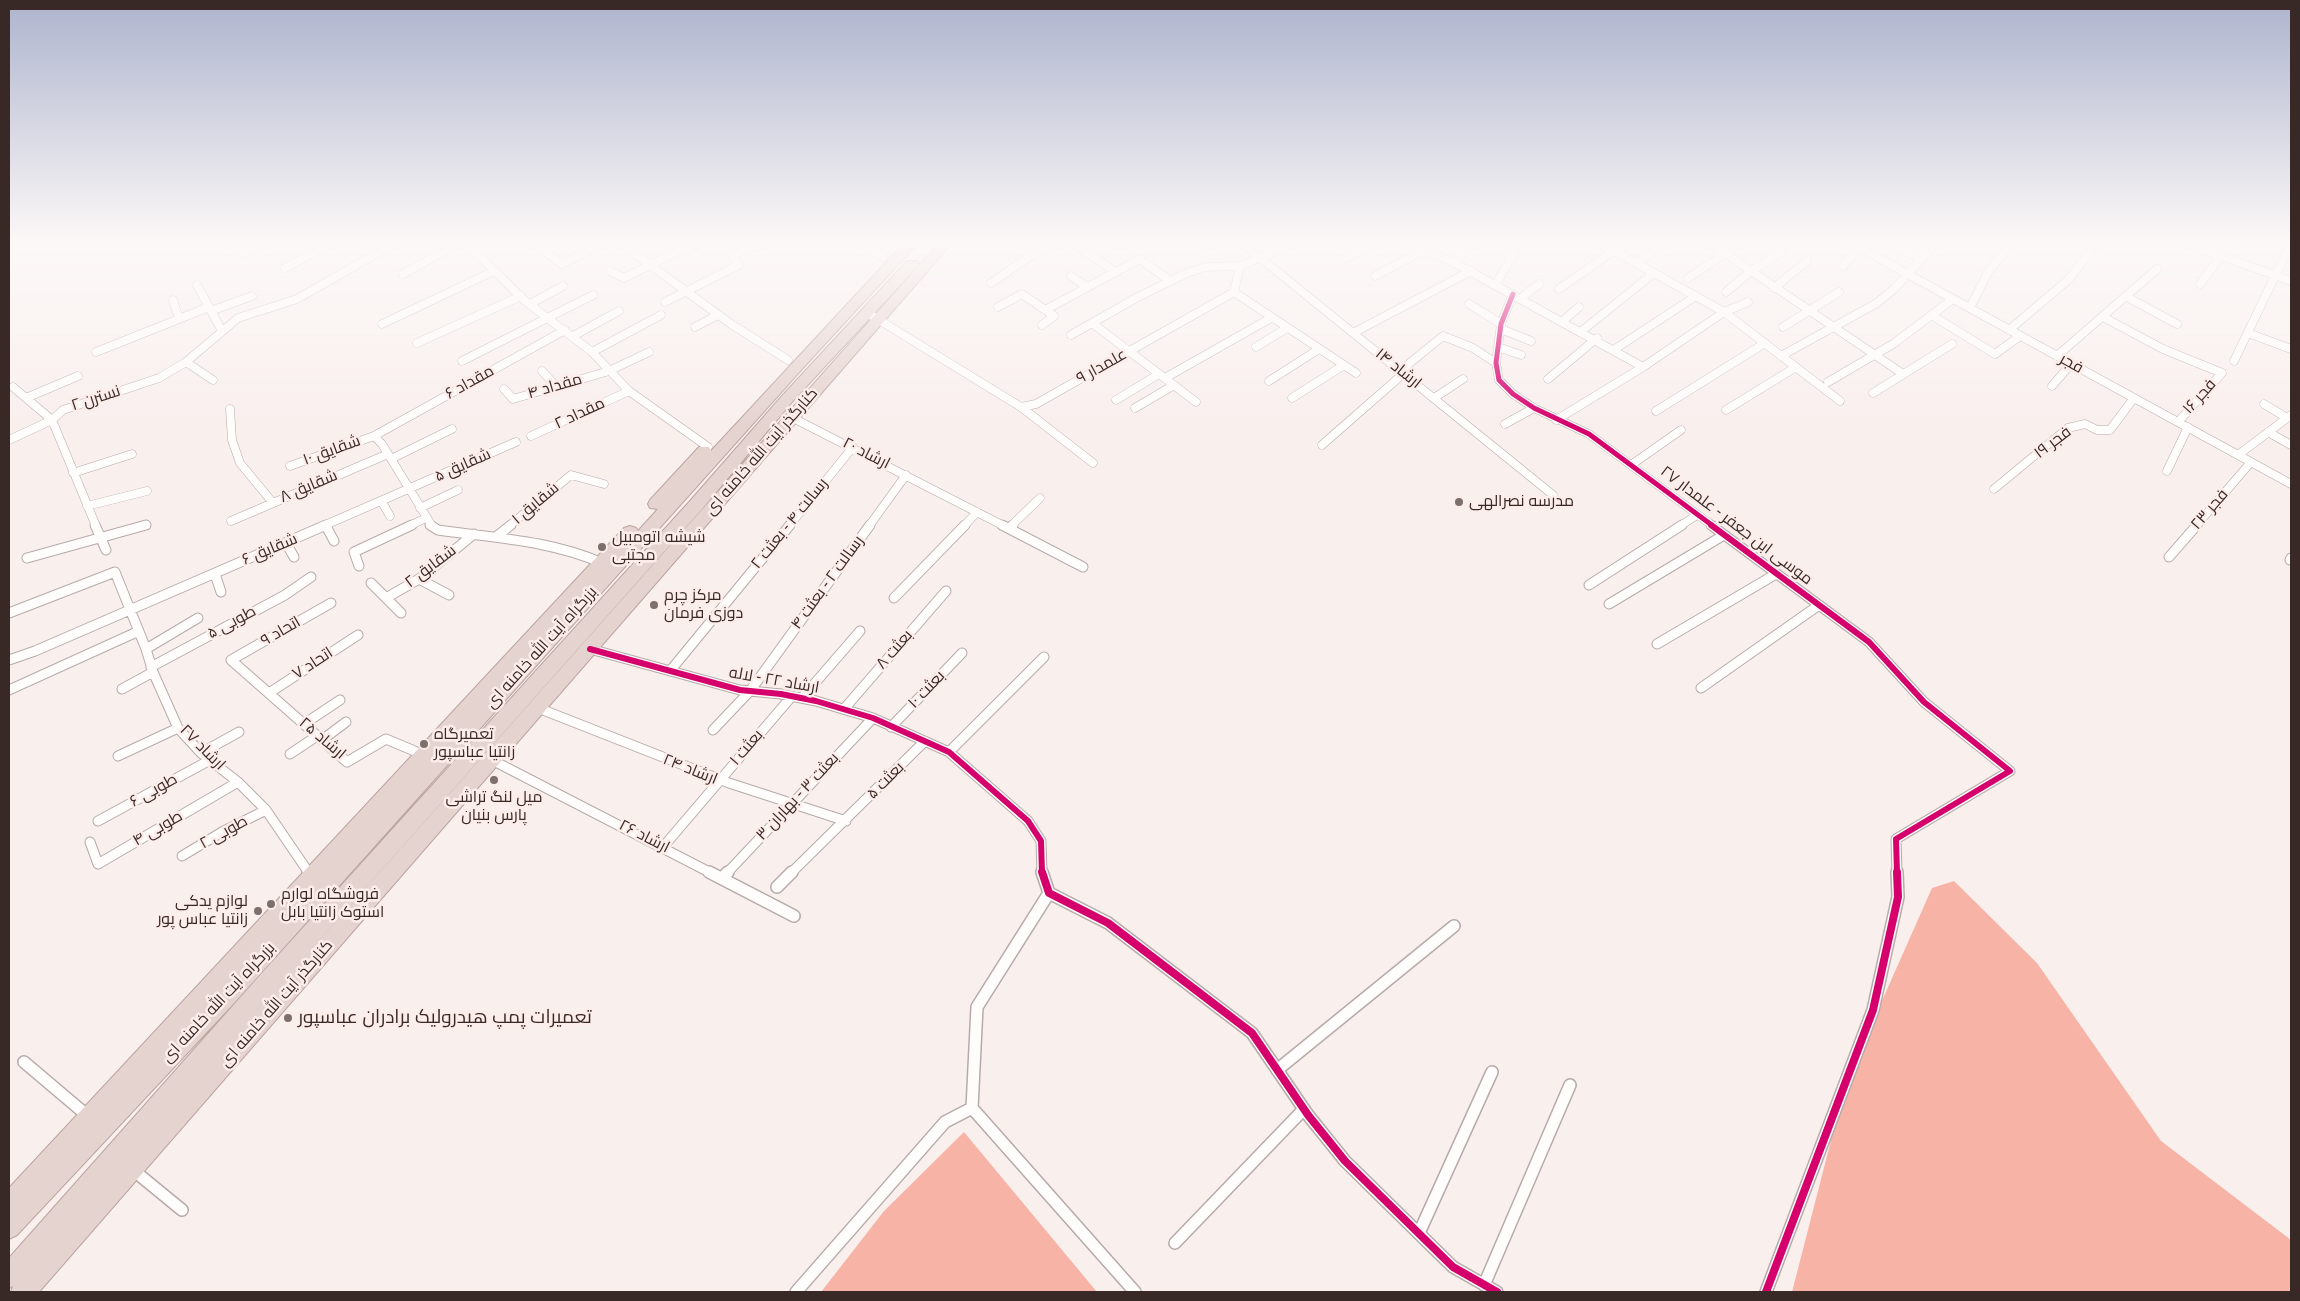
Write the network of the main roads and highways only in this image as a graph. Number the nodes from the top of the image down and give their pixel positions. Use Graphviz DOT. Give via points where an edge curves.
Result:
graph roads {
  1 [pos="847,304"];
  2 [pos="882,304"];
  3 [pos="884,304"];
  4 [pos="872,316"];
  5 [pos="824,328"];
  6 [pos="812,383"];
  7 [pos="713,450"];
  8 [pos="689,524"];
  9 [pos="563,616"];
  10 [pos="561,655"];
  11 [pos="585,655"];
  12 [pos="470,717"];
  13 [pos="269,980"];
  14 [pos="220,988"];
  15 [pos="290,990"];
  16 [pos="129,1087"];
  17 [pos="158,1122"];
  18 [pos="75,1147"];
  19 [pos="9,1205"];
  20 [pos="9,1228"];
  21 [pos="64,1231"];
  22 [pos="9,1276"];
  23 [pos="23,1292"];
  1 -- 5 [label="highway, بزرگراه آیت الله خامنه ای"];
  2 -- 4 [label="highway"];
  3 -- 4 [label="highway, کنارگذر آیت الله خامنه ای"];
  4 -- 6 [label="highway, کنارگذر آیت الله خامنه ای"];
  5 -- 7 [label="highway, بزرگراه آیت الله خامنه ای"];
  5 -- 7 [label="highway" via="788,360"];
  6 -- 8 [label="highway, بزرگراه آیت الله خامنه ای"];
  6 -- 8 [label="highway, کنارگذر آیت الله خامنه ای" via="793,418"];
  7 -- 9 [label="highway, بزرگراه آیت الله خامنه ای"];
  7 -- 9 [label="highway" via="602,563"];
  8 -- 10 [label="highway, بزرگراه آیت الله خامنه ای"];
  8 -- 11 [label="highway, کنارگذر آیت الله خامنه ای"];
  9 -- 12 [label="highway"];
  10 -- 11 [label="highway"];
  10 -- 13 [label="highway, بزرگراه آیت الله خامنه ای"];
  11 -- 15 [label="highway, کنارگذر آیت الله خامنه ای"];
  12 -- 14 [label="highway, بزرگراه آیت الله خامنه ای"];
  12 -- 14 [label="highway" via="424,755 311,876"];
  13 -- 15 [label="highway"];
  13 -- 17 [label="highway, بزرگراه آیت الله خامنه ای"];
  14 -- 16 [label="highway"];
  15 -- 17 [label="highway, کنارگذر آیت الله خامنه ای"];
  16 -- 18 [label="highway"];
  16 -- 18 [label="highway" via="90,1117"];
  17 -- 21 [label="highway, بزرگراه آیت الله خامنه ای"];
  17 -- 21 [label="highway, کنارگذر آیت الله خامنه ای" via="132,1169"];
  18 -- 19 [label="highway"];
  18 -- 20 [label="highway"];
  21 -- 22 [label="highway"];
  21 -- 23 [label="highway, کنارگذر آیت الله خامنه ای"];
}
